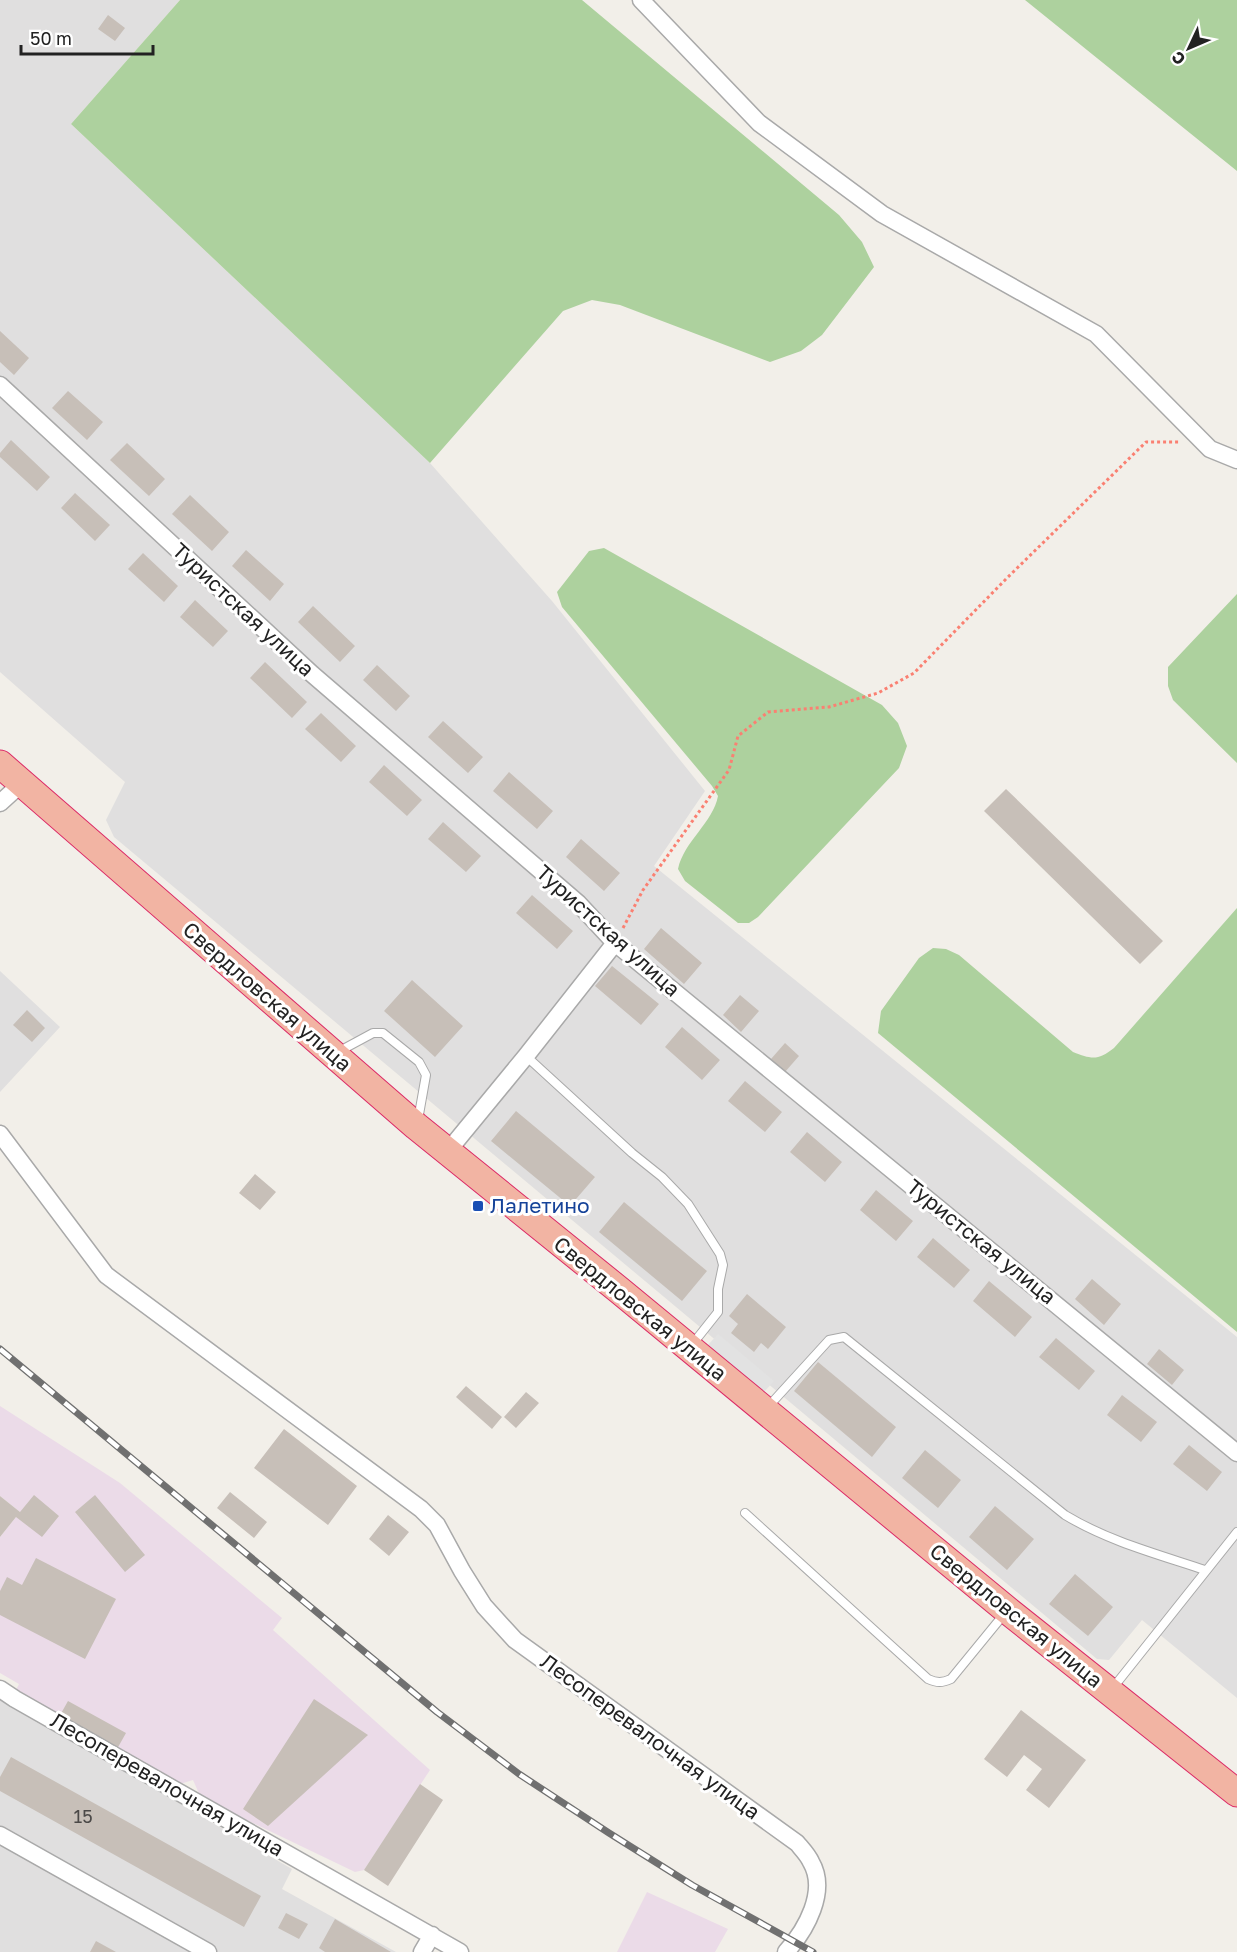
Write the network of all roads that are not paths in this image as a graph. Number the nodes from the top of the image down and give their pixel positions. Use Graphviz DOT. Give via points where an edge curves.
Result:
graph roads {
  1 [pos="641,0"];
  2 [pos="0,385"];
  3 [pos="1237,460"];
  4 [pos="0,764"];
  5 [pos="22,783"];
  6 [pos="0,803"];
  7 [pos="615,943"];
  8 [pos="333,1055"];
  9 [pos="526,1056"];
  10 [pos="416,1126"];
  11 [pos="0,1134"];
  12 [pos="448,1151"];
  13 [pos="689,1349"];
  14 [pos="764,1410"];
  15 [pos="1237,1453"];
  16 [pos="745,1513"];
  17 [pos="1237,1532"];
  18 [pos="1205,1570"];
  19 [pos="1007,1610"];
  20 [pos="0,1689"];
  21 [pos="1109,1692"];
  22 [pos="1237,1793"];
  23 [pos="0,1835"];
  24 [pos="432,1935"];
  25 [pos="182,1946"];
  26 [pos="208,1952"];
  27 [pos="422,1952"];
  28 [pos="460,1952"];
  29 [pos="786,1952"];
  1 -- 3 [label="street" via="759,123 882,214 1096,334 1210,449"];
  2 -- 7 [label="street, Туристская улица" via="312,674 578,903"];
  4 -- 5 [label="highway, Свердловская улица"];
  5 -- 6 [label="street"];
  5 -- 8 [label="highway, Свердловская улица"];
  7 -- 9 [label="street"];
  7 -- 15 [label="street, Туристская улица"];
  8 -- 10 [label="highway, Свердловская улица"];
  8 -- 10 [label="lane" via="373,1033 383,1033 419,1062 426,1075"];
  9 -- 12 [label="street"];
  9 -- 13 [label="lane" via="662,1177 688,1204 720,1254 723,1265 718,1312"];
  10 -- 12 [label="highway, Свердловская улица"];
  11 -- 29 [label="street, Лесоперевалочная улица" via="106,1275 421,1509 437,1525 484,1606 515,1640 797,1843 813,1863 818,1890 806,1923"];
  12 -- 13 [label="highway, Свердловская улица"];
  13 -- 14 [label="highway, Свердловская улица"];
  14 -- 18 [label="lane" via="829,1340 844,1337 1065,1515 1108,1538"];
  14 -- 19 [label="highway, Свердловская улица"];
  16 -- 19 [label="lane" via="936,1683 951,1679"];
  17 -- 18 [label="lane"];
  18 -- 21 [label="lane"];
  19 -- 21 [label="highway, Свердловская улица"];
  20 -- 24 [label="street, Лесоперевалочная улица"];
  21 -- 22 [label="highway, Свердловская улица"];
  23 -- 25 [label="street"];
  24 -- 27 [label="street"];
  24 -- 28 [label="street, Лесоперевалочная улица"];
  25 -- 26 [label="street"];
}
